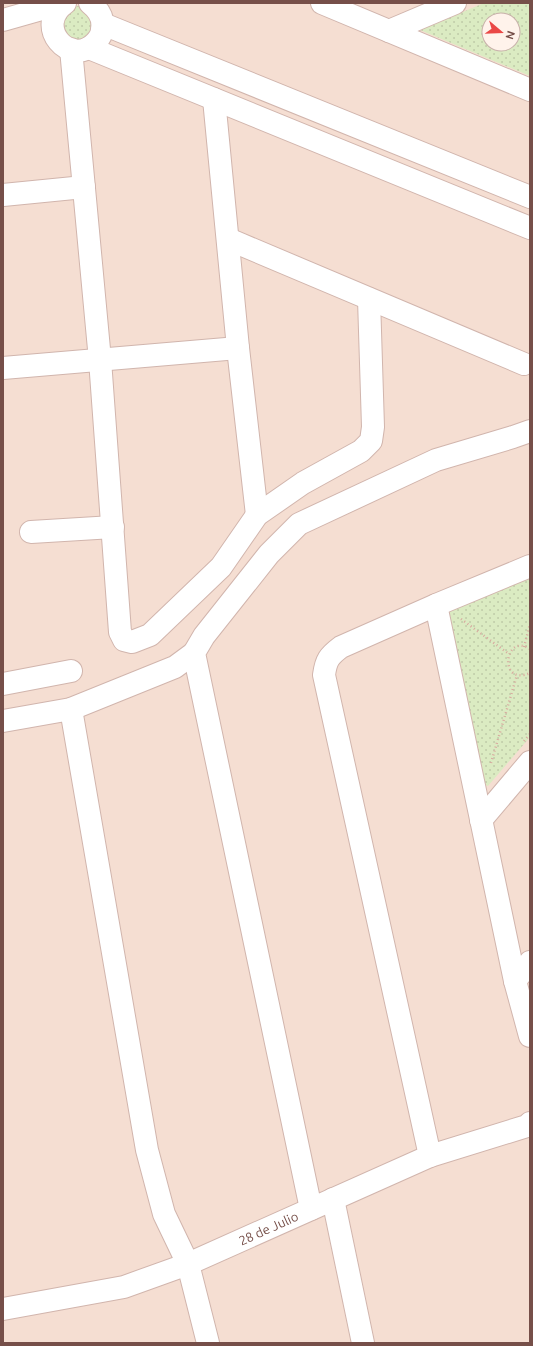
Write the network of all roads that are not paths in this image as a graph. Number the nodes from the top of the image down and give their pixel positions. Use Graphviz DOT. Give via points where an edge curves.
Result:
graph roads {
  1 [pos="64,3"];
  2 [pos="91,3"];
  3 [pos="322,3"];
  4 [pos="455,3"];
  5 [pos="8,19"];
  6 [pos="103,24"];
  7 [pos="389,31"];
  8 [pos="54,33"];
  9 [pos="80,48"];
  10 [pos="530,90"];
  11 [pos="214,99"];
  12 [pos="84,187"];
  13 [pos="3,195"];
  14 [pos="530,197"];
  15 [pos="530,228"];
  16 [pos="228,239"];
  17 [pos="369,299"];
  18 [pos="238,348"];
  19 [pos="100,360"];
  20 [pos="524,364"];
  21 [pos="3,368"];
  22 [pos="530,431"];
  23 [pos="257,515"];
  24 [pos="113,527"];
  25 [pos="31,532"];
  26 [pos="530,566"];
  27 [pos="436,605"];
  28 [pos="194,653"];
  29 [pos="71,671"];
  30 [pos="3,684"];
  31 [pos="71,708"];
  32 [pos="3,720"];
  33 [pos="525,754"];
  34 [pos="481,820"];
  35 [pos="530,962"];
  36 [pos="515,981"];
  37 [pos="530,1036"];
  38 [pos="528,1124"];
  39 [pos="430,1156"];
  40 [pos="333,1199"];
  41 [pos="311,1209"];
  42 [pos="188,1264"];
  43 [pos="3,1309"];
  44 [pos="208,1343"];
  45 [pos="362,1343"];
  1 -- 5 [label="street"];
  1 -- 8 [label="street" via="52,22"];
  2 -- 6 [label="street" via="101,16"];
  3 -- 7 [label="street"];
  4 -- 7 [label="street"];
  5 -- 8 [label="street"];
  6 -- 9 [label="street" via="98,40"];
  6 -- 14 [label="street"];
  7 -- 10 [label="street"];
  8 -- 9 [label="street" via="61,44"];
  9 -- 11 [label="street"];
  9 -- 12 [label="street"];
  11 -- 15 [label="street"];
  11 -- 16 [label="street"];
  12 -- 13 [label="street"];
  12 -- 19 [label="street"];
  16 -- 17 [label="street"];
  16 -- 18 [label="street"];
  17 -- 20 [label="street"];
  17 -- 23 [label="street" via="373,427 371,441 361,452 303,483"];
  18 -- 19 [label="street"];
  18 -- 23 [label="street"];
  19 -- 21 [label="street"];
  19 -- 24 [label="street"];
  22 -- 28 [label="street" via="436,460 299,524 269,554 204,636"];
  23 -- 24 [label="street" via="221,567 150,635 132,642 124,640 120,632"];
  24 -- 25 [label="street"];
  26 -- 27 [label="street"];
  27 -- 34 [label="street"];
  27 -- 39 [label="street" via="341,647 325,663 324,675"];
  28 -- 31 [label="street" via="175,667"];
  28 -- 41 [label="street"];
  29 -- 30 [label="street"];
  31 -- 32 [label="street"];
  31 -- 42 [label="street" via="147,1150 164,1214"];
  33 -- 34 [label="street"];
  34 -- 36 [label="street"];
  35 -- 36 [label="street"];
  36 -- 37 [label="street"];
  38 -- 39 [label="street, 28 de Julio"];
  39 -- 40 [label="street, 28 de Julio"];
  40 -- 41 [label="street, 28 de Julio"];
  40 -- 45 [label="street"];
  41 -- 42 [label="street, 28 de Julio"];
  42 -- 43 [label="street, 28 de Julio" via="124,1287"];
  42 -- 44 [label="street"];
}
